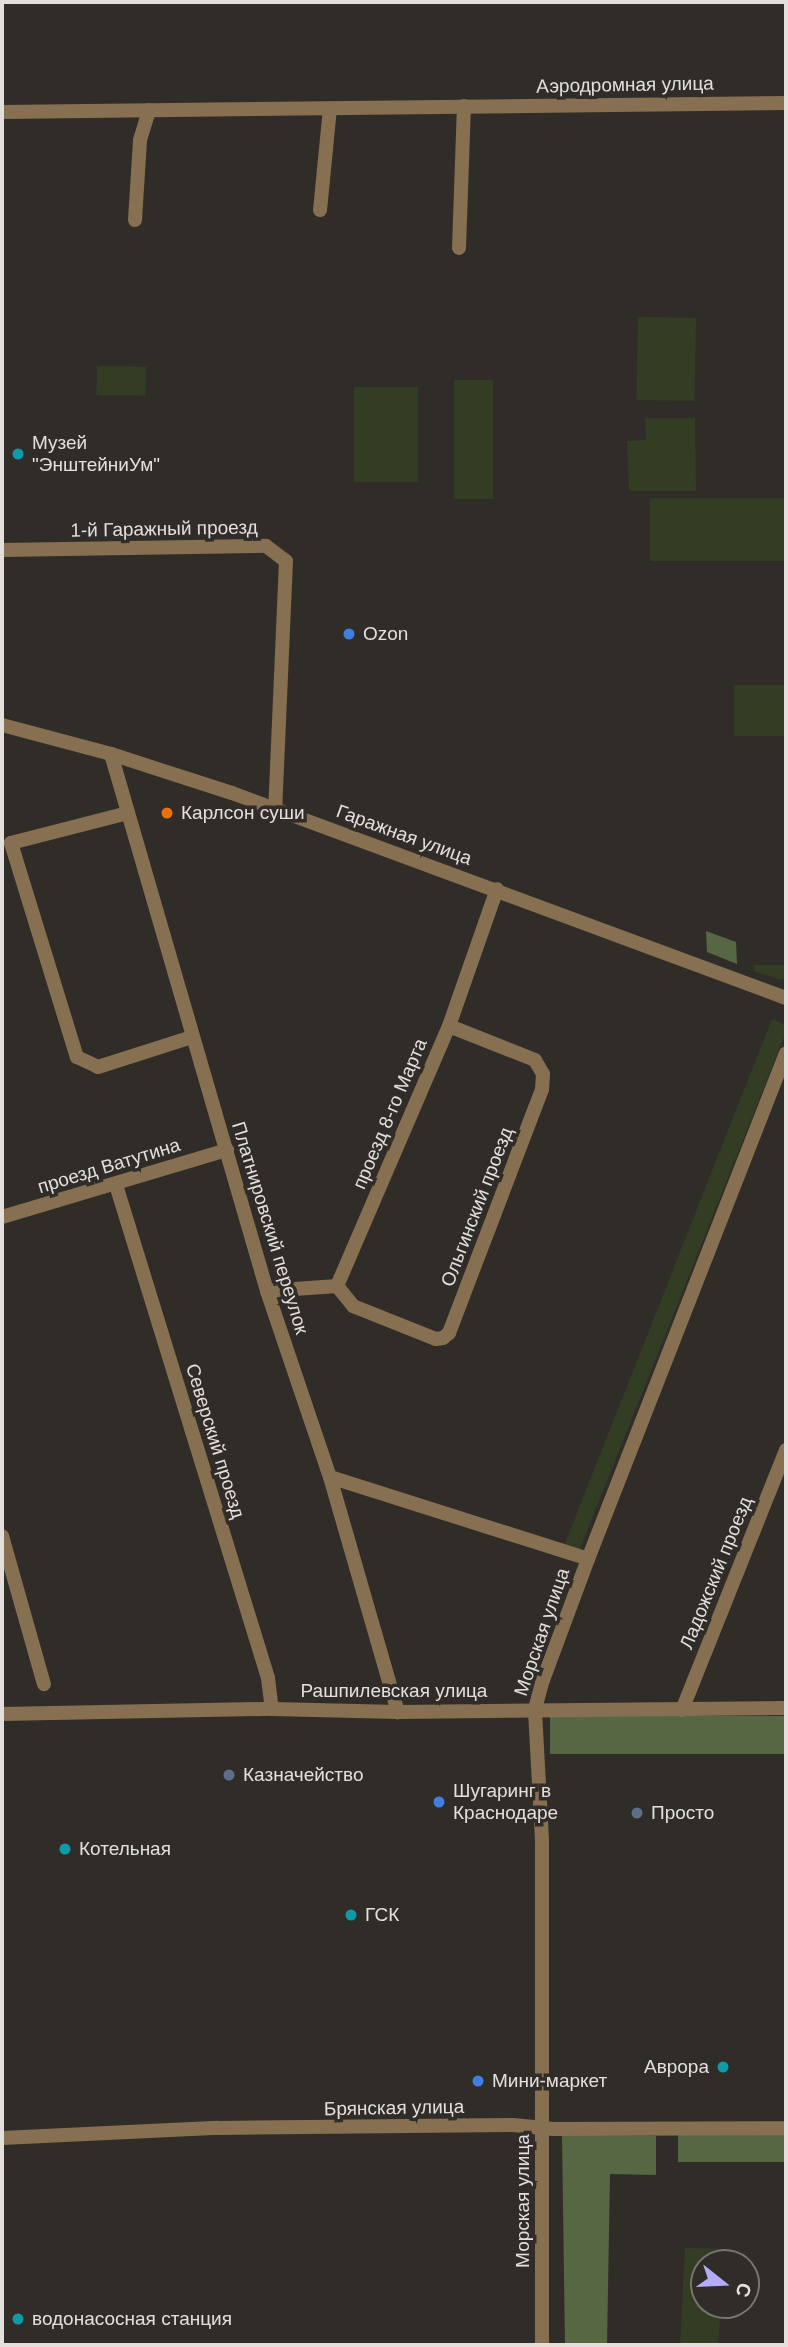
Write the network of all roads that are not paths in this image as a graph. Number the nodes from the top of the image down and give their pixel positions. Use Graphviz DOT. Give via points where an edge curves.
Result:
graph roads {
  1 [pos="786,103"];
  2 [pos="464,106"];
  3 [pos="330,108"];
  4 [pos="149,110"];
  5 [pos="2,112"];
  6 [pos="320,209"];
  7 [pos="135,220"];
  8 [pos="459,248"];
  9 [pos="2,550"];
  10 [pos="2,726"];
  11 [pos="111,754"];
  12 [pos="275,808"];
  13 [pos="128,813"];
  14 [pos="497,889"];
  15 [pos="786,998"];
  16 [pos="449,1026"];
  17 [pos="192,1037"];
  18 [pos="786,1053"];
  19 [pos="227,1150"];
  20 [pos="117,1185"];
  21 [pos="2,1217"];
  22 [pos="337,1286"];
  23 [pos="267,1291"];
  24 [pos="786,1450"];
  25 [pos="330,1477"];
  26 [pos="2,1536"];
  27 [pos="588,1559"];
  28 [pos="44,1684"];
  29 [pos="786,1708"];
  30 [pos="272,1709"];
  31 [pos="535,1709"];
  32 [pos="682,1710"];
  33 [pos="398,1712"];
  34 [pos="2,1714"];
  35 [pos="543,2127"];
  36 [pos="786,2128"];
  37 [pos="2,2138"];
  38 [pos="542,2345"];
  1 -- 2 [label="street, Аэродромная улица"];
  2 -- 3 [label="street, Аэродромная улица"];
  2 -- 8 [label="street"];
  3 -- 4 [label="street, Аэродромная улица"];
  3 -- 6 [label="street"];
  4 -- 5 [label="street, Аэродромная улица"];
  4 -- 7 [label="street" via="140,141"];
  9 -- 12 [label="street, 1-й Гаражный проезд" via="266,546 286,561"];
  10 -- 11 [label="street, Гаражная улица"];
  11 -- 12 [label="street, Гаражная улица"];
  11 -- 13 [label="street, Платнировский переулок"];
  12 -- 14 [label="street, Гаражная улица"];
  13 -- 17 [label="street, Платнировский переулок"];
  13 -- 17 [label="street" via="11,843 77,1057 98,1068"];
  14 -- 15 [label="street, Гаражная улица"];
  14 -- 16 [label="street, проезд 8-го Марта"];
  16 -- 22 [label="street, проезд 8-го Марта"];
  16 -- 22 [label="street, Ольгинский проезд" via="534,1060 543,1074 542,1089 449,1333 436,1339 353,1306"];
  17 -- 19 [label="street, Платнировский переулок"];
  18 -- 27 [label="street, Морская улица"];
  19 -- 20 [label="street, проезд Ватутина"];
  19 -- 23 [label="street, Платнировский переулок"];
  20 -- 21 [label="street, проезд Ватутина"];
  20 -- 30 [label="street, Северский проезд" via="268,1678"];
  22 -- 23 [label="street"];
  23 -- 25 [label="street, Платнировский переулок"];
  24 -- 32 [label="street, Ладожский проезд"];
  25 -- 27 [label="street"];
  25 -- 33 [label="street, Платнировский переулок"];
  26 -- 28 [label="street"];
  27 -- 31 [label="street, Морская улица"];
  29 -- 32 [label="street, Рашпилевская улица"];
  30 -- 33 [label="street, Рашпилевская улица"];
  30 -- 34 [label="street, Рашпилевская улица"];
  31 -- 32 [label="street, Рашпилевская улица"];
  31 -- 33 [label="street, Рашпилевская улица"];
  31 -- 35 [label="street, Морская улица" via="542,1840"];
  35 -- 36 [label="street, Брянская улица"];
  35 -- 37 [label="street, Брянская улица" via="218,2128"];
  35 -- 38 [label="street, Морская улица"];
}
